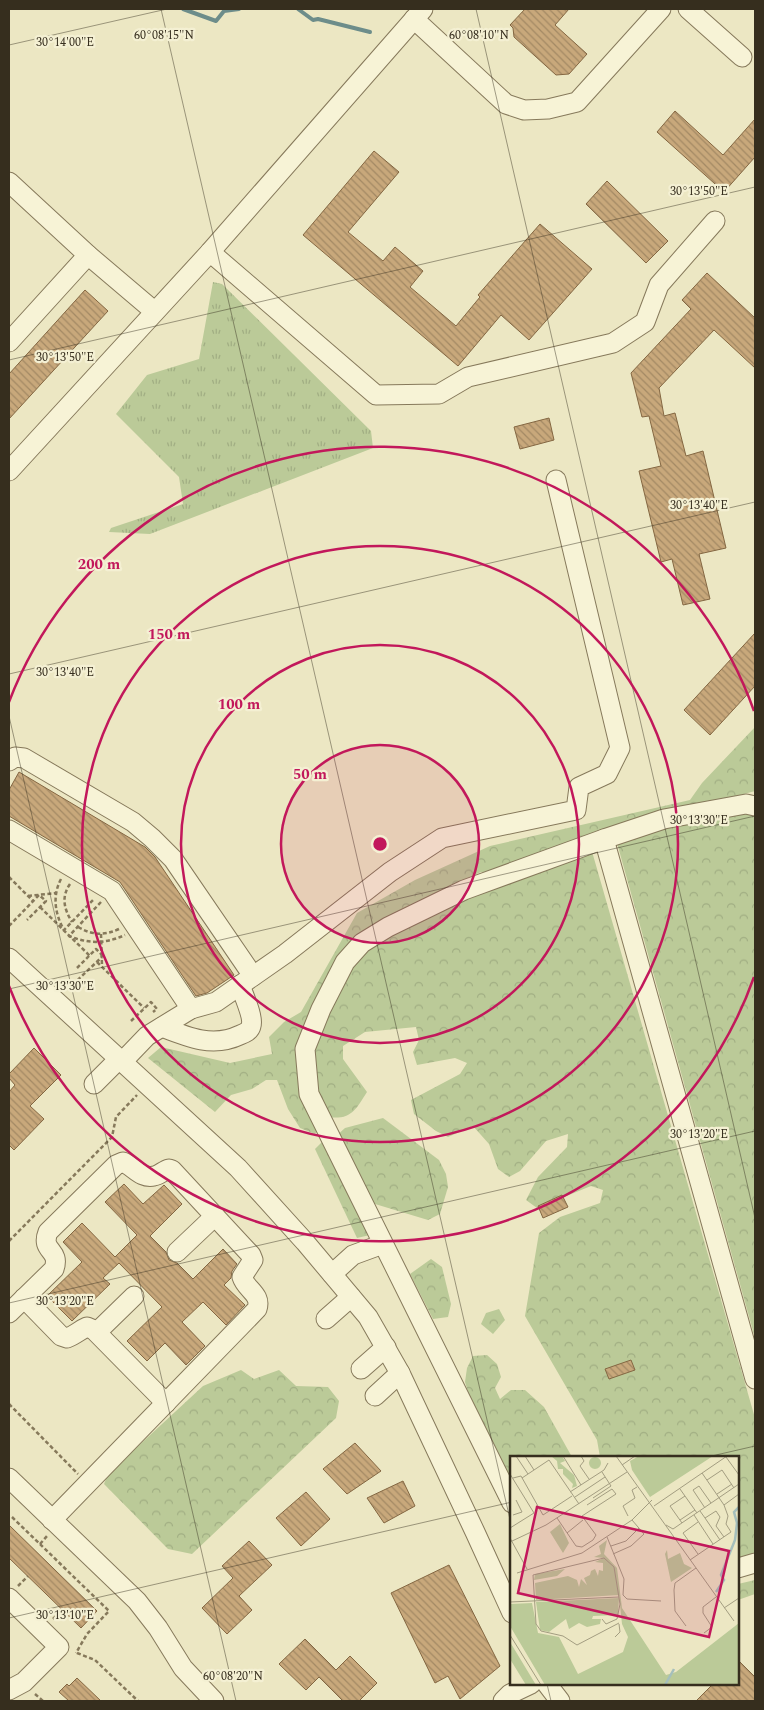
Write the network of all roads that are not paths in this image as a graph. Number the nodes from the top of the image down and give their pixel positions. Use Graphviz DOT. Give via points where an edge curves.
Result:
graph roads {
  1 [pos="661,9"];
  2 [pos="688,9"];
  3 [pos="418,14"];
  4 [pos="742,57"];
  5 [pos="9,182"];
  6 [pos="715,221"];
  7 [pos="210,252"];
  8 [pos="88,255"];
  9 [pos="154,311"];
  10 [pos="9,342"];
  11 [pos="9,471"];
  12 [pos="556,480"];
  13 [pos="9,761"];
  14 [pos="752,804"];
  15 [pos="9,830"];
  16 [pos="604,840"];
  17 [pos="9,958"];
  18 [pos="247,981"];
  19 [pos="191,1009"];
  20 [pos="156,1021"];
  21 [pos="120,1061"];
  22 [pos="94,1084"];
  23 [pos="214,1216"];
  24 [pos="383,1244"];
  25 [pos="177,1252"];
  26 [pos="332,1274"];
  27 [pos="134,1296"];
  28 [pos="351,1297"];
  29 [pos="24,1298"];
  30 [pos="9,1313"];
  31 [pos="326,1319"];
  32 [pos="97,1332"];
  33 [pos="386,1347"];
  34 [pos="361,1369"];
  35 [pos="400,1373"];
  36 [pos="755,1379"];
  37 [pos="375,1396"];
  38 [pos="166,1403"];
  39 [pos="9,1478"];
  40 [pos="510,1499"];
  41 [pos="52,1520"];
  42 [pos="755,1563"];
  43 [pos="739,1568"];
  44 [pos="9,1598"];
  45 [pos="510,1609"];
  46 [pos="529,1685"];
  47 [pos="538,1685"];
  48 [pos="548,1685"];
  49 [pos="9,1690"];
  50 [pos="214,1701"];
  51 [pos="503,1701"];
  52 [pos="527,1701"];
  53 [pos="560,1701"];
  1 -- 3 [label="street" via="577,102 548,109 524,110 506,104"];
  2 -- 4 [label="street"];
  3 -- 7 [label="street"];
  5 -- 8 [label="street"];
  6 -- 7 [label="street" via="659,285 645,322 613,342 468,377 439,394 376,395"];
  7 -- 9 [label="street"];
  8 -- 9 [label="street"];
  8 -- 10 [label="street"];
  9 -- 11 [label="street"];
  12 -- 18 [label="street" via="620,748 607,774 579,787 576,810 442,838 390,872"];
  13 -- 18 [label="street" via="24,758 133,822 152,838 173,859"];
  14 -- 16 [label="street" via="664,819"];
  15 -- 19 [label="street" via="109,889"];
  16 -- 24 [label="street" via="464,890 388,927 362,943 345,962 321,1009 306,1049 309,1094"];
  16 -- 36 [label="street"];
  17 -- 21 [label="street"];
  18 -- 19 [label="street" via="216,1002"];
  18 -- 20 [label="street" via="251,1026 247,1032 234,1038 216,1042 191,1038"];
  19 -- 20 [label="street"];
  20 -- 21 [label="street" via="147,1036"];
  21 -- 22 [label="street"];
  21 -- 26 [label="street" via="238,1168"];
  23 -- 25 [label="street"];
  23 -- 29 [label="street" via="172,1170 145,1176 122,1162 48,1232 45,1240 54,1254 54,1268"];
  23 -- 38 [label="street" via="251,1255 251,1265 242,1277 259,1303 257,1309"];
  24 -- 26 [label="street" via="353,1256"];
  24 -- 40 [label="street"];
  26 -- 28 [label="street"];
  27 -- 32 [label="street"];
  28 -- 31 [label="street"];
  28 -- 33 [label="street"];
  29 -- 30 [label="street"];
  29 -- 32 [label="street" via="61,1336 67,1338 87,1327"];
  32 -- 38 [label="street"];
  33 -- 34 [label="street"];
  33 -- 35 [label="street"];
  35 -- 37 [label="street"];
  35 -- 45 [label="street"];
  38 -- 41 [label="street"];
  39 -- 41 [label="street"];
  41 -- 50 [label="street" via="137,1601 183,1668"];
  42 -- 43 [label="street"];
  44 -- 49 [label="street" via="68,1650"];
  46 -- 51 [label="street"];
  47 -- 52 [label="street"];
  48 -- 53 [label="street"];
}
